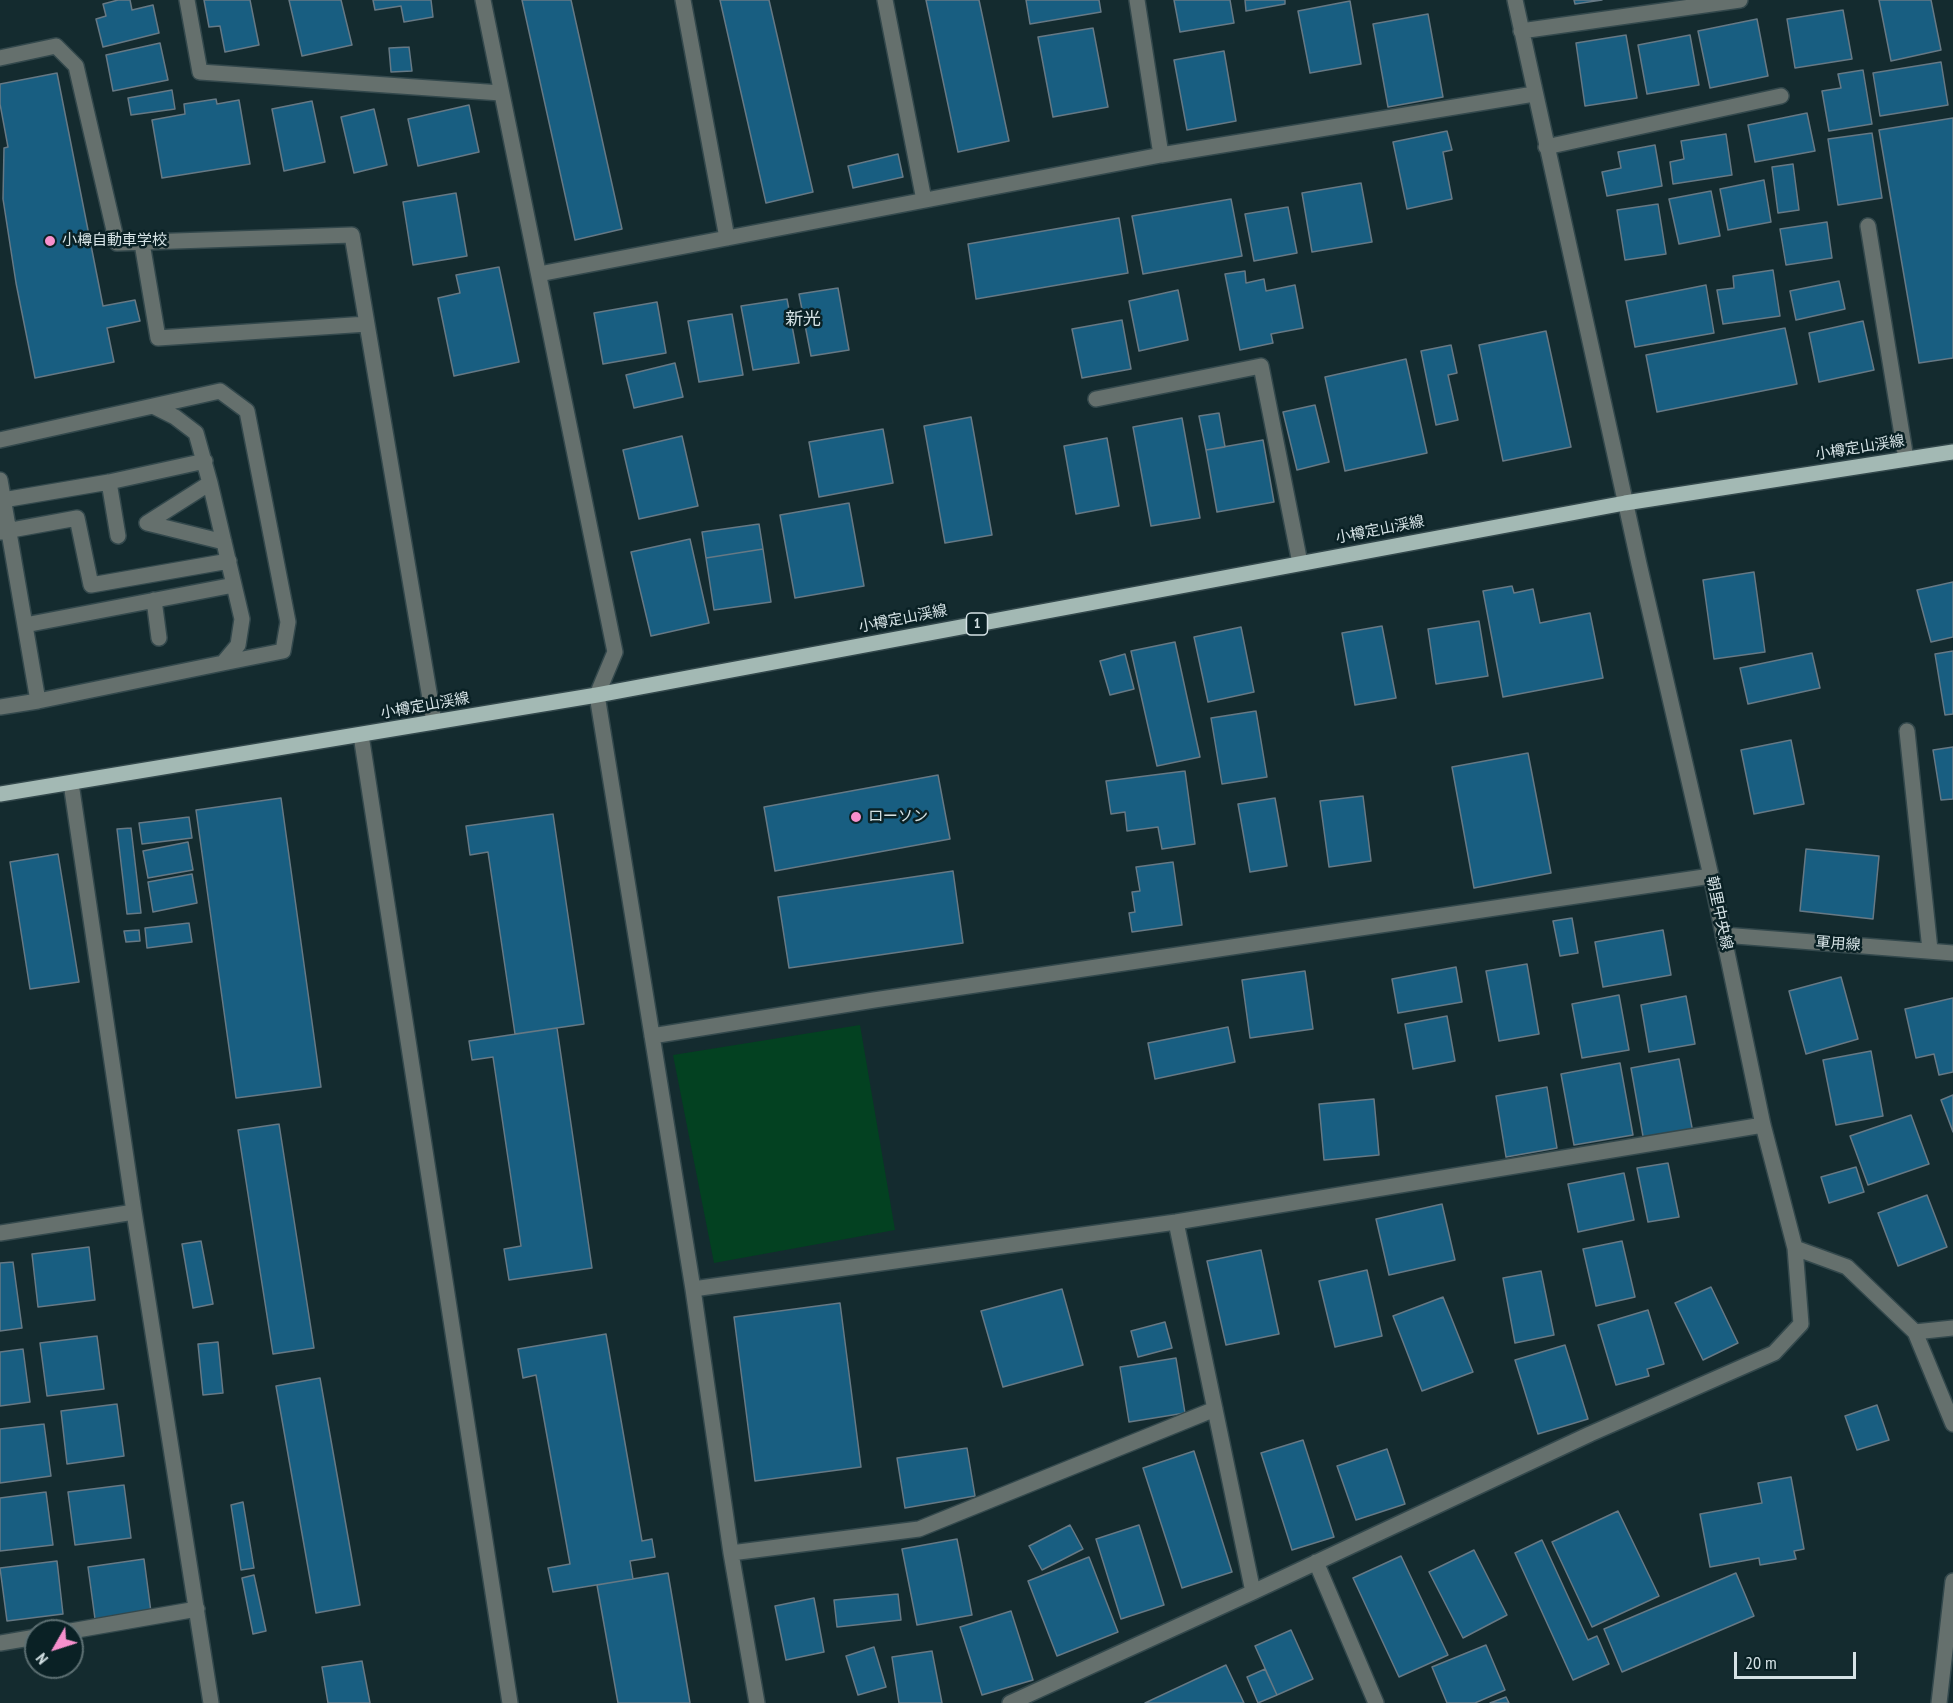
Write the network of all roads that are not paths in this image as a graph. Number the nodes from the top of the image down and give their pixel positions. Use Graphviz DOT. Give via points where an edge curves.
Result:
graph roads {
  1 [pos="187,0"];
  2 [pos="483,0"];
  3 [pos="683,0"];
  4 [pos="885,0"];
  5 [pos="1137,0"];
  6 [pos="1515,0"];
  7 [pos="1740,0"];
  8 [pos="1521,31"];
  9 [pos="0,58"];
  10 [pos="501,93"];
  11 [pos="1534,93"];
  12 [pos="1781,96"];
  13 [pos="1546,147"];
  14 [pos="1161,155"];
  15 [pos="924,200"];
  16 [pos="1868,226"];
  17 [pos="727,238"];
  18 [pos="142,243"];
  19 [pos="539,274"];
  20 [pos="367,324"];
  21 [pos="1096,399"];
  22 [pos="153,406"];
  23 [pos="0,440"];
  24 [pos="1953,452"];
  25 [pos="1905,459"];
  26 [pos="205,461"];
  27 [pos="0,480"];
  28 [pos="109,482"];
  29 [pos="210,483"];
  30 [pos="3,500"];
  31 [pos="1625,503"];
  32 [pos="5,532"];
  33 [pos="118,536"];
  34 [pos="224,542"];
  35 [pos="229,561"];
  36 [pos="1300,563"];
  37 [pos="234,585"];
  38 [pos="154,600"];
  39 [pos="25,625"];
  40 [pos="159,638"];
  41 [pos="223,663"];
  42 [pos="597,695"];
  43 [pos="38,701"];
  44 [pos="0,707"];
  45 [pos="434,722"];
  46 [pos="1907,731"];
  47 [pos="361,735"];
  48 [pos="72,783"];
  49 [pos="0,794"];
  50 [pos="1711,876"];
  51 [pos="1723,935"];
  52 [pos="1930,950"];
  53 [pos="1953,953"];
  54 [pos="652,1036"];
  55 [pos="1763,1125"];
  56 [pos="134,1212"];
  57 [pos="1176,1222"];
  58 [pos="0,1233"];
  59 [pos="1795,1248"];
  60 [pos="693,1289"];
  61 [pos="1953,1328"];
  62 [pos="1915,1332"];
  63 [pos="1215,1409"];
  64 [pos="1953,1424"];
  65 [pos="731,1553"];
  66 [pos="1316,1562"];
  67 [pos="1953,1581"];
  68 [pos="1253,1592"];
  69 [pos="197,1609"];
  70 [pos="84,1629"];
  71 [pos="24,1639"];
  72 [pos="0,1643"];
  73 [pos="1947,1681"];
  74 [pos="211,1703"];
  75 [pos="510,1703"];
  76 [pos="757,1703"];
  77 [pos="1010,1703"];
  78 [pos="1376,1703"];
  79 [pos="1939,1703"];
  1 -- 10 [label="street" via="200,72"];
  2 -- 10 [label="street"];
  3 -- 17 [label="street"];
  4 -- 15 [label="street"];
  5 -- 14 [label="street"];
  6 -- 8 [label="street, 朝里中央線"];
  7 -- 8 [label="street"];
  8 -- 11 [label="street, 朝里中央線"];
  9 -- 18 [label="street" via="56,46 76,66 117,243"];
  10 -- 19 [label="street"];
  11 -- 13 [label="street, 朝里中央線"];
  11 -- 14 [label="street"];
  12 -- 13 [label="street"];
  13 -- 31 [label="street, 朝里中央線"];
  14 -- 15 [label="street"];
  15 -- 17 [label="street"];
  16 -- 25 [label="street"];
  17 -- 19 [label="street"];
  18 -- 20 [label="street" via="352,235"];
  18 -- 20 [label="street" via="158,338"];
  19 -- 42 [label="street" via="615,652"];
  20 -- 45 [label="street"];
  21 -- 36 [label="street" via="1261,366"];
  22 -- 23 [label="street"];
  22 -- 26 [label="street" via="196,434"];
  22 -- 41 [label="street" via="220,391 247,411 288,622 283,651"];
  24 -- 25 [label="main road, 小樽定山渓線 / 1"];
  25 -- 31 [label="main road, 小樽定山渓線 / 1"];
  26 -- 28 [label="street"];
  26 -- 29 [label="street"];
  27 -- 30 [label="street"];
  28 -- 30 [label="street"];
  28 -- 33 [label="street"];
  29 -- 34 [label="street"];
  29 -- 34 [label="street" via="147,523"];
  30 -- 32 [label="street"];
  31 -- 36 [label="main road, 小樽定山渓線 / 1"];
  31 -- 50 [label="street, 朝里中央線"];
  32 -- 35 [label="street" via="78,518 91,585"];
  32 -- 39 [label="street"];
  34 -- 35 [label="street"];
  35 -- 37 [label="street"];
  36 -- 42 [label="main road, 小樽定山渓線 / 1"];
  37 -- 38 [label="street"];
  37 -- 41 [label="street" via="242,620 238,645"];
  38 -- 39 [label="street"];
  38 -- 40 [label="street"];
  39 -- 43 [label="street"];
  41 -- 43 [label="street"];
  42 -- 45 [label="main road, 小樽定山渓線 / 1"];
  42 -- 54 [label="street"];
  43 -- 44 [label="street"];
  45 -- 47 [label="main road, 小樽定山渓線 / 1"];
  46 -- 52 [label="street"];
  47 -- 48 [label="main road, 小樽定山渓線 / 1"];
  47 -- 75 [label="street"];
  48 -- 49 [label="main road, 小樽定山渓線 / 1"];
  48 -- 56 [label="street"];
  50 -- 51 [label="street, 朝里中央線"];
  50 -- 54 [label="street"];
  51 -- 52 [label="street, 軍用線"];
  51 -- 55 [label="street, 朝里中央線"];
  52 -- 53 [label="street, 軍用線"];
  54 -- 60 [label="street"];
  55 -- 57 [label="street"];
  55 -- 59 [label="street, 朝里中央線"];
  56 -- 58 [label="street"];
  56 -- 69 [label="street"];
  57 -- 60 [label="street"];
  57 -- 63 [label="street"];
  59 -- 62 [label="street" via="1847,1267"];
  59 -- 66 [label="street, 朝里中央線" via="1802,1324 1774,1353"];
  60 -- 65 [label="street"];
  61 -- 62 [label="street"];
  62 -- 64 [label="street"];
  63 -- 65 [label="street" via="919,1529"];
  63 -- 68 [label="street"];
  65 -- 76 [label="street"];
  66 -- 68 [label="street"];
  66 -- 78 [label="street"];
  67 -- 73 [label="street"];
  68 -- 77 [label="street"];
  69 -- 70 [label="street"];
  69 -- 74 [label="street"];
  71 -- 72 [label="street"];
  73 -- 79 [label="street"];
}
